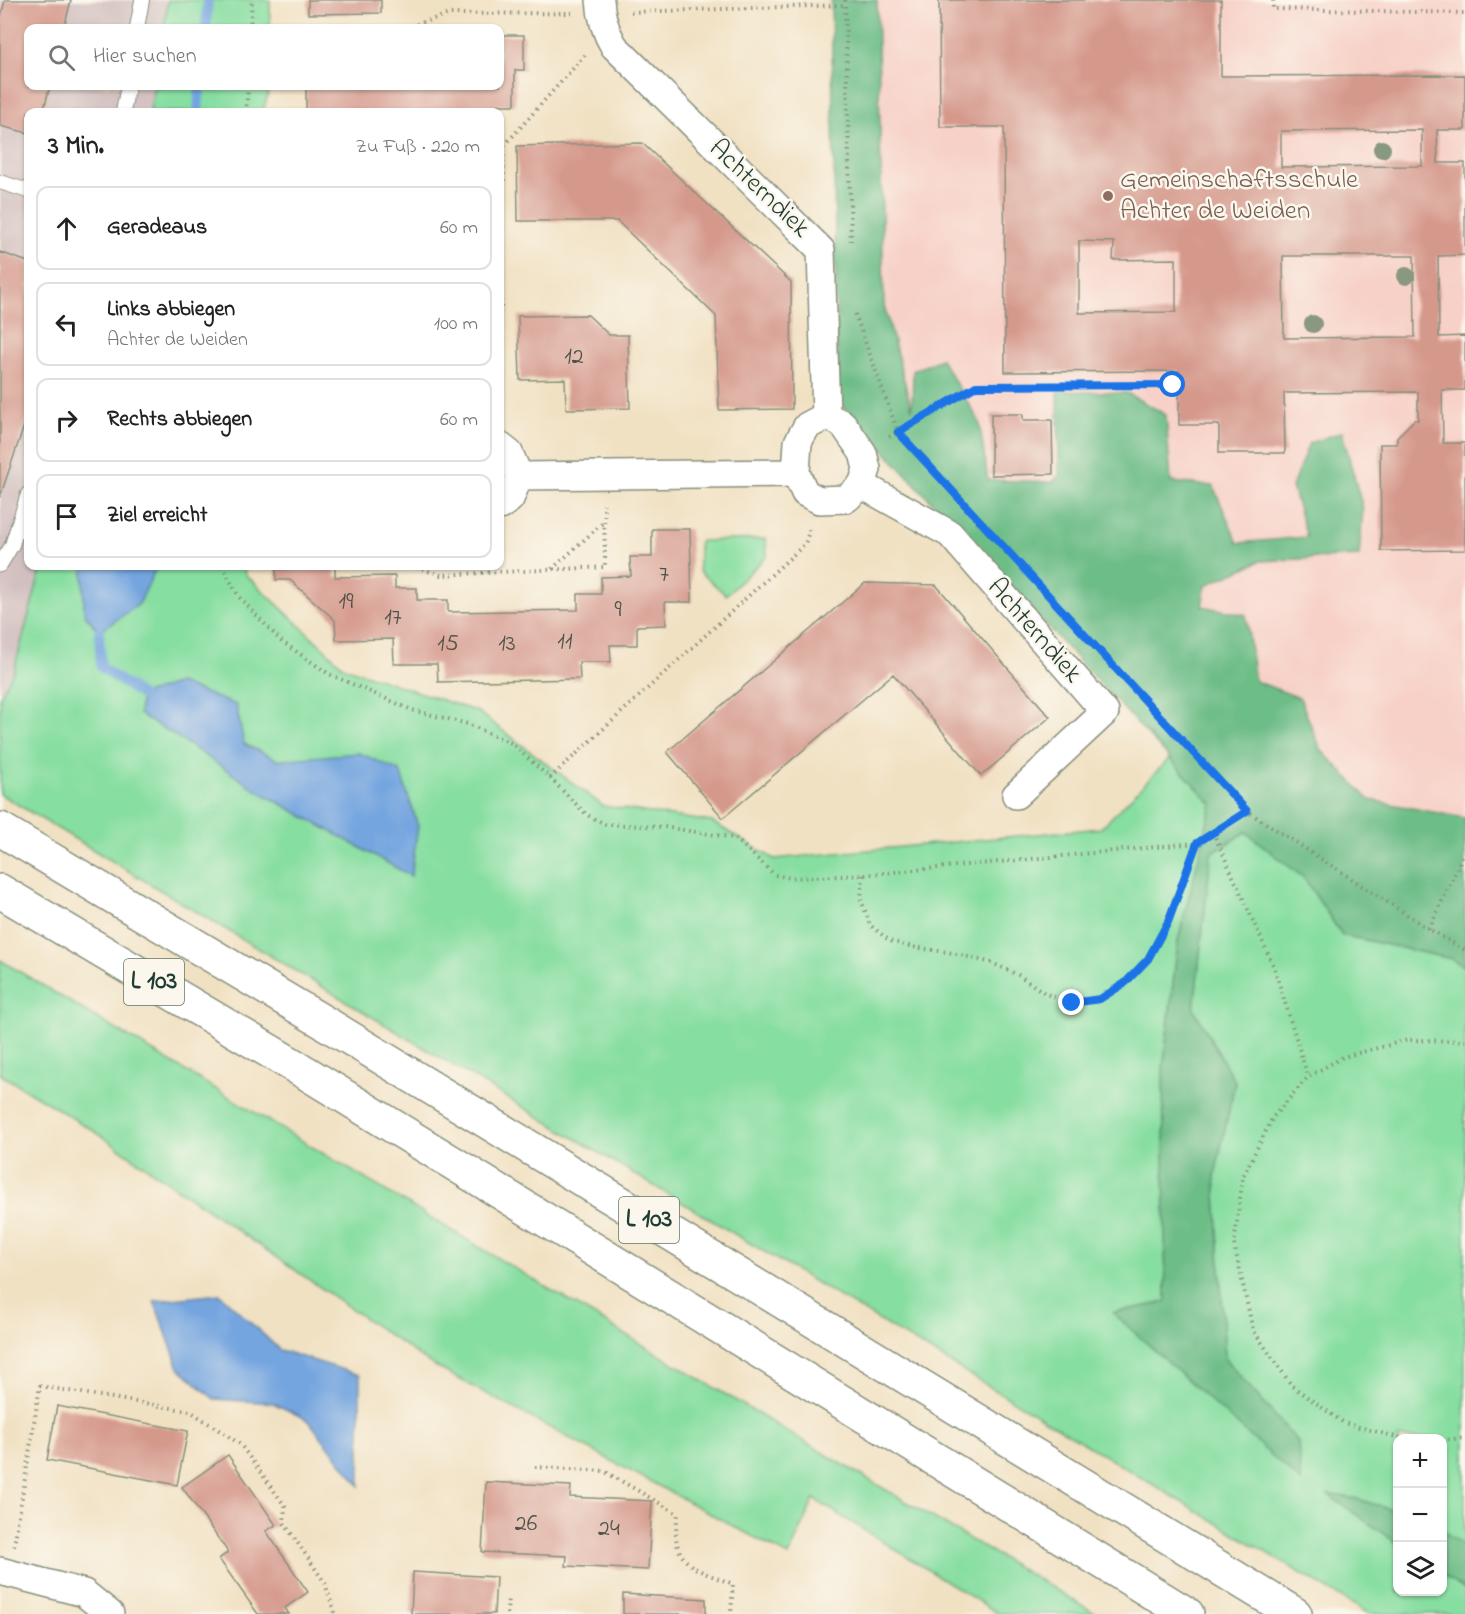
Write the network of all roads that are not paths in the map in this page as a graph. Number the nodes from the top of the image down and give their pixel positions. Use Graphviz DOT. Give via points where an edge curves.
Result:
graph roads {
  1 [pos="142,0"];
  2 [pos="600,0"];
  3 [pos="138,24"];
  4 [pos="127,90"];
  5 [pos="124,108"];
  6 [pos="0,182"];
  7 [pos="24,190"];
  8 [pos="826,416"];
  9 [pos="504,449"];
  10 [pos="796,472"];
  11 [pos="519,476"];
  12 [pos="862,485"];
  13 [pos="504,503"];
  14 [pos="24,507"];
  15 [pos="0,565"];
  16 [pos="1016,795"];
  17 [pos="0,830"];
  18 [pos="0,891"];
  19 [pos="5,1572"];
  20 [pos="110,1614"];
  21 [pos="1187,1614"];
  22 [pos="1295,1614"];
  1 -- 3 [label="lane"];
  2 -- 8 [label="street, Achterndiek" via="606,32 614,46 821,250"];
  4 -- 5 [label="lane"];
  6 -- 7 [label="lane"];
  8 -- 10 [label="street" via="807,426 798,442"];
  8 -- 12 [label="street" via="843,424 863,453 867,469"];
  9 -- 11 [label="street"];
  10 -- 11 [label="street"];
  10 -- 12 [label="street" via="805,493 819,500 846,499"];
  11 -- 13 [label="street" via="510,499"];
  12 -- 16 [label="street, Achterndiek" via="950,534 1105,712"];
  14 -- 15 [label="lane" via="12,545"];
  17 -- 22 [label="highway, L 103" via="346,1035"];
  18 -- 21 [label="highway, L 103" via="308,1074"];
  19 -- 20 [label="street" via="84,1593"];
}
